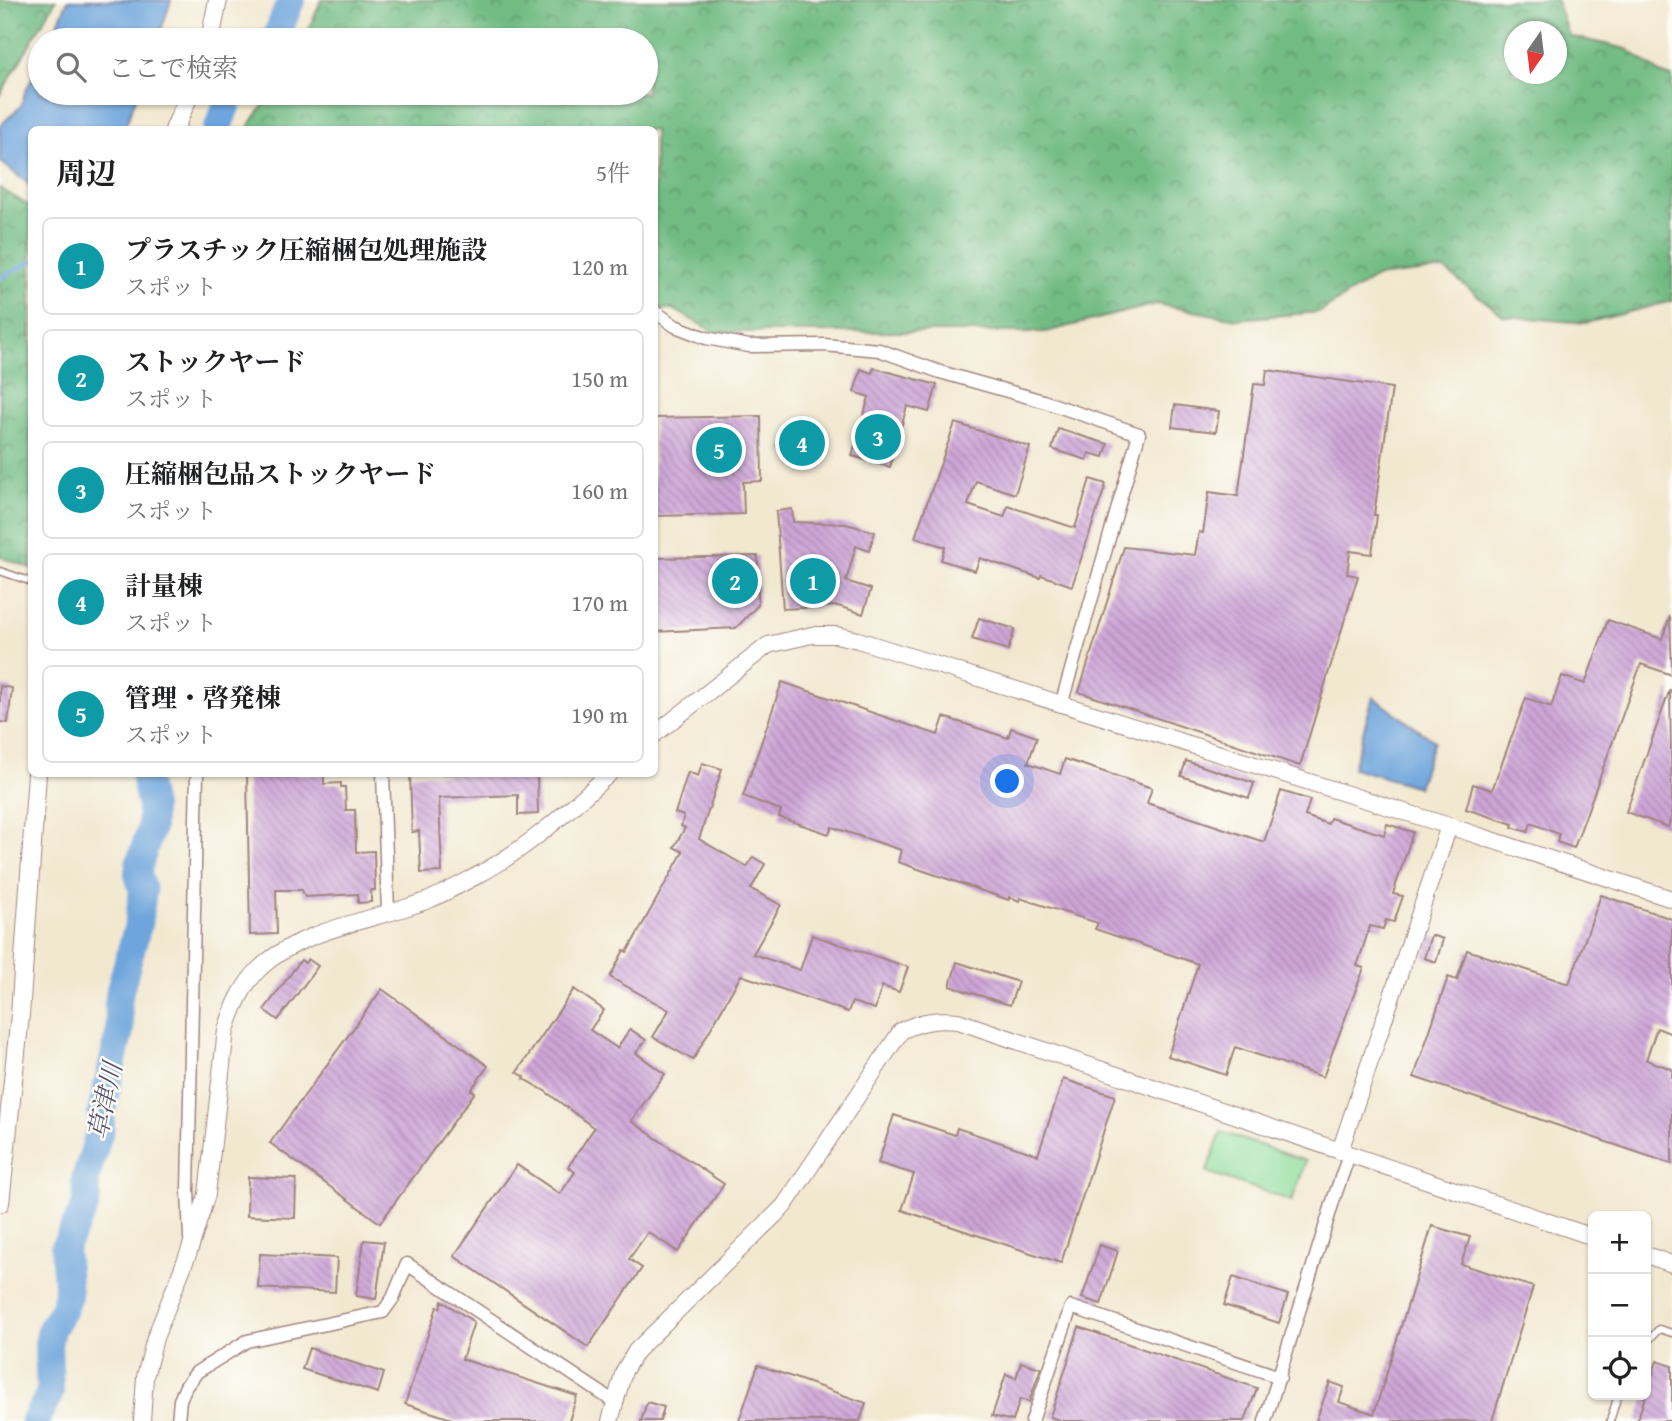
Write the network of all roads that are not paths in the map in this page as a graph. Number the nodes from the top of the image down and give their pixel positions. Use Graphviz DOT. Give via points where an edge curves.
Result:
graph roads {
  1 [pos="218,0"];
  2 [pos="212,28"];
  3 [pos="185,105"];
  4 [pos="176,126"];
  5 [pos="658,314"];
  6 [pos="0,571"];
  7 [pos="28,581"];
  8 [pos="1061,705"];
  9 [pos="658,732"];
  10 [pos="37,777"];
  11 [pos="197,777"];
  12 [pos="383,777"];
  13 [pos="605,777"];
  14 [pos="1449,826"];
  15 [pos="1672,899"];
  16 [pos="388,911"];
  17 [pos="1345,1153"];
  18 [pos="0,1203"];
  19 [pos="1588,1235"];
  20 [pos="190,1249"];
  21 [pos="1651,1257"];
  22 [pos="1672,1264"];
  23 [pos="1672,1333"];
  24 [pos="1651,1338"];
  25 [pos="1280,1377"];
  26 [pos="1616,1400"];
  27 [pos="616,1402"];
  28 [pos="142,1421"];
  29 [pos="178,1421"];
  30 [pos="610,1421"];
  31 [pos="1032,1421"];
  32 [pos="1265,1421"];
  33 [pos="1610,1421"];
  1 -- 2 [label="main road"];
  3 -- 4 [label="main road"];
  5 -- 8 [label="street" via="706,338 749,346 879,350 1139,434"];
  6 -- 7 [label="lane"];
  8 -- 9 [label="street" via="858,640 812,635 768,645"];
  8 -- 14 [label="street"];
  10 -- 18 [label="main road" via="20,1014"];
  11 -- 20 [label="street"];
  12 -- 16 [label="street"];
  13 -- 16 [label="street" via="524,845 482,873 430,899"];
  14 -- 15 [label="street"];
  14 -- 17 [label="street"];
  16 -- 20 [label="street" via="278,954 259,970 234,1006 226,1030 207,1194"];
  17 -- 19 [label="street"];
  17 -- 25 [label="street"];
  17 -- 27 [label="street" via="958,1021 916,1024 892,1042 784,1206 636,1351 624,1371"];
  20 -- 28 [label="street" via="155,1338 145,1377"];
  21 -- 22 [label="street"];
  23 -- 24 [label="lane" via="1659,1329"];
  25 -- 31 [label="street" via="1071,1307"];
  25 -- 32 [label="street"];
  26 -- 33 [label="lane"];
  27 -- 29 [label="street" via="407,1264 383,1312 247,1341 197,1372 180,1400"];
  27 -- 30 [label="street"];
}
